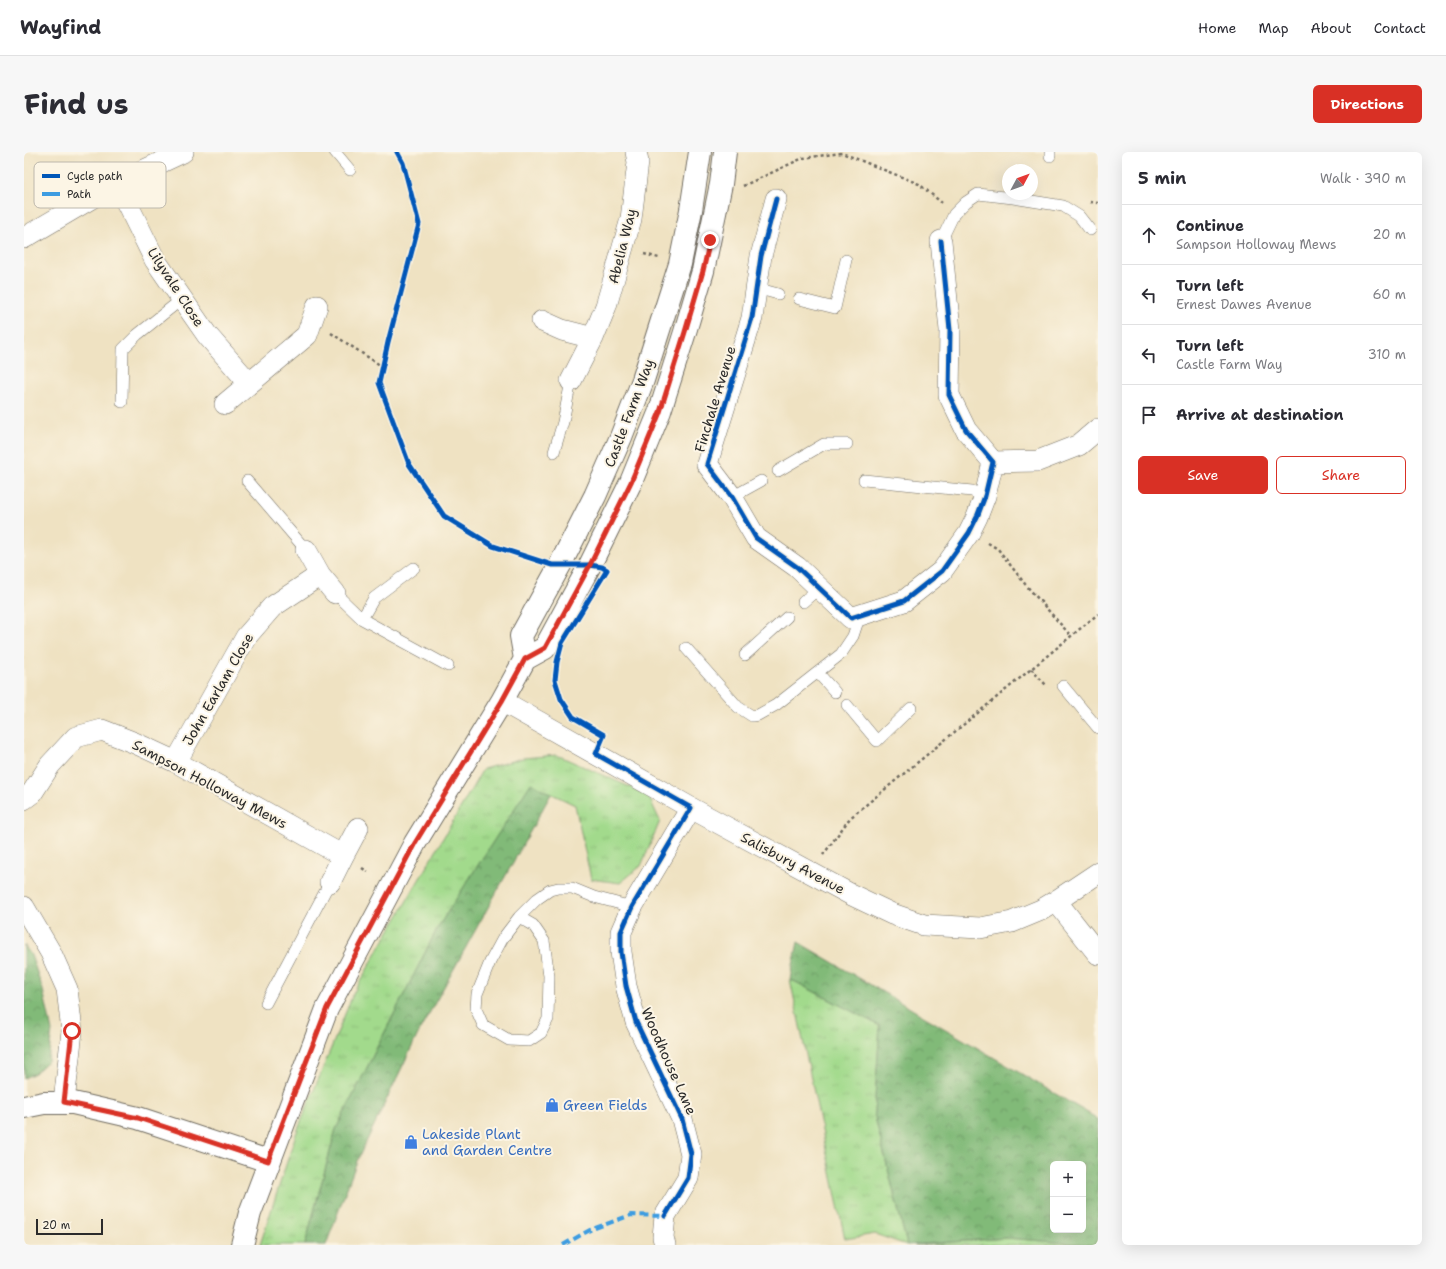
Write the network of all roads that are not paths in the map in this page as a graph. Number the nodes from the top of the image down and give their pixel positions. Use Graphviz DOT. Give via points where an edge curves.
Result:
graph roads {
  1 [pos="183,152"];
  2 [pos="335,152"];
  3 [pos="636,152"];
  4 [pos="700,152"];
  5 [pos="725,152"];
  6 [pos="162,162"];
  7 [pos="350,170"];
  8 [pos="776,199"];
  9 [pos="75,208"];
  10 [pos="129,208"];
  11 [pos="1090,230"];
  12 [pos="24,238"];
  13 [pos="941,241"];
  14 [pos="846,260"];
  15 [pos="756,288"];
  16 [pos="778,294"];
  17 [pos="182,299"];
  18 [pos="799,300"];
  19 [pos="315,313"];
  20 [pos="542,321"];
  21 [pos="593,338"];
  22 [pos="571,381"];
  23 [pos="249,383"];
  24 [pos="122,402"];
  25 [pos="225,404"];
  26 [pos="1098,429"];
  27 [pos="847,444"];
  28 [pos="554,452"];
  29 [pos="993,462"];
  30 [pos="778,471"];
  31 [pos="864,480"];
  32 [pos="247,481"];
  33 [pos="761,481"];
  34 [pos="985,496"];
  35 [pos="732,497"];
  36 [pos="306,550"];
  37 [pos="414,568"];
  38 [pos="320,575"];
  39 [pos="819,588"];
  40 [pos="335,593"];
  41 [pos="803,602"];
  42 [pos="860,615"];
  43 [pos="787,617"];
  44 [pos="362,619"];
  45 [pos="686,648"];
  46 [pos="745,655"];
  47 [pos="525,659"];
  48 [pos="448,666"];
  49 [pos="818,673"];
  50 [pos="1063,686"];
  51 [pos="835,692"];
  52 [pos="502,701"];
  53 [pos="847,705"];
  54 [pos="911,708"];
  55 [pos="1098,728"];
  56 [pos="176,762"];
  57 [pos="24,799"];
  58 [pos="691,808"];
  59 [pos="358,828"];
  60 [pos="343,856"];
  61 [pos="1098,873"];
  62 [pos="330,882"];
  63 [pos="1056,901"];
  64 [pos="24,907"];
  65 [pos="632,907"];
  66 [pos="519,917"];
  67 [pos="1098,954"];
  68 [pos="266,1003"];
  69 [pos="64,1102"];
  70 [pos="24,1107"];
  71 [pos="268,1161"];
  72 [pos="242,1245"];
  73 [pos="665,1245"];
  1 -- 6 [label="street"];
  2 -- 7 [label="lane"];
  3 -- 21 [label="street, Abelia Way" via="638,162 631,219 606,306"];
  4 -- 47 [label="main road, Castle Farm Way" via="680,264 643,380 595,496 521,636"];
  5 -- 47 [label="main road, Castle Farm Way" via="703,271 660,412 631,482 549,641 545,648"];
  8 -- 15 [label="street, Finchale Avenue" via="761,256"];
  9 -- 12 [label="street"];
  10 -- 17 [label="street, Lilyvale Close" via="155,260"];
  11 -- 13 [label="lane" via="1079,216 1062,206 978,194 954,214"];
  13 -- 29 [label="street" via="950,330 949,395 966,430"];
  14 -- 18 [label="lane" via="835,308"];
  15 -- 16 [label="lane"];
  15 -- 35 [label="street, Finchale Avenue" via="752,318 707,464"];
  17 -- 23 [label="street, Lilyvale Close" via="207,335"];
  17 -- 24 [label="lane" via="123,349"];
  19 -- 23 [label="street" via="308,335"];
  20 -- 21 [label="street" via="562,330"];
  21 -- 22 [label="street, Abelia Way"];
  22 -- 28 [label="lane"];
  23 -- 25 [label="street"];
  26 -- 29 [label="street" via="1079,445 1038,461"];
  27 -- 30 [label="lane" via="824,444"];
  29 -- 34 [label="street"];
  31 -- 34 [label="lane" via="972,491"];
  32 -- 36 [label="lane"];
  33 -- 35 [label="lane"];
  34 -- 42 [label="street" via="969,533 942,571 904,601"];
  35 -- 39 [label="street, Finchale Avenue" via="756,538 797,567"];
  36 -- 38 [label="street"];
  37 -- 44 [label="lane" via="374,598"];
  38 -- 40 [label="street"];
  38 -- 56 [label="street, John Earlam Close" via="272,606 246,637"];
  39 -- 41 [label="lane"];
  39 -- 42 [label="street, Finchale Avenue" via="851,618"];
  40 -- 44 [label="lane"];
  42 -- 49 [label="lane" via="853,636 845,649"];
  43 -- 46 [label="lane"];
  44 -- 48 [label="lane"];
  45 -- 49 [label="lane" via="738,707 752,716 764,713"];
  47 -- 52 [label="main road"];
  49 -- 51 [label="lane"];
  50 -- 55 [label="lane"];
  52 -- 58 [label="street, Salisbury Avenue"];
  52 -- 71 [label="main road" via="415,843 327,1008"];
  53 -- 54 [label="lane" via="877,741"];
  56 -- 57 [label="street, Sampson Holloway Mews" via="102,730 76,737 50,765 32,793"];
  56 -- 60 [label="street, Sampson Holloway Mews"];
  58 -- 63 [label="street, Salisbury Avenue" via="850,894 892,914 924,925 980,928 1012,922"];
  58 -- 65 [label="street, Woodhouse Lane"];
  59 -- 60 [label="street"];
  60 -- 62 [label="street"];
  61 -- 63 [label="street, Salisbury Avenue"];
  62 -- 68 [label="lane"];
  63 -- 67 [label="street"];
  64 -- 69 [label="street" via="51,953 67,989 72,1031"];
  65 -- 66 [label="lane" via="572,888 558,888 537,899"];
  65 -- 73 [label="street, Woodhouse Lane" via="621,932 626,986 636,1022 682,1118 691,1154 688,1178 665,1216"];
  66 -- 66 [label="lane" via="503,938 490,962 477,994 476,1009 483,1025 510,1040 529,1041 541,1033 548,1019 549,976 544,941 533,925"];
  69 -- 70 [label="main road"];
  69 -- 71 [label="main road" via="138,1118"];
  71 -- 72 [label="main road"];
}
